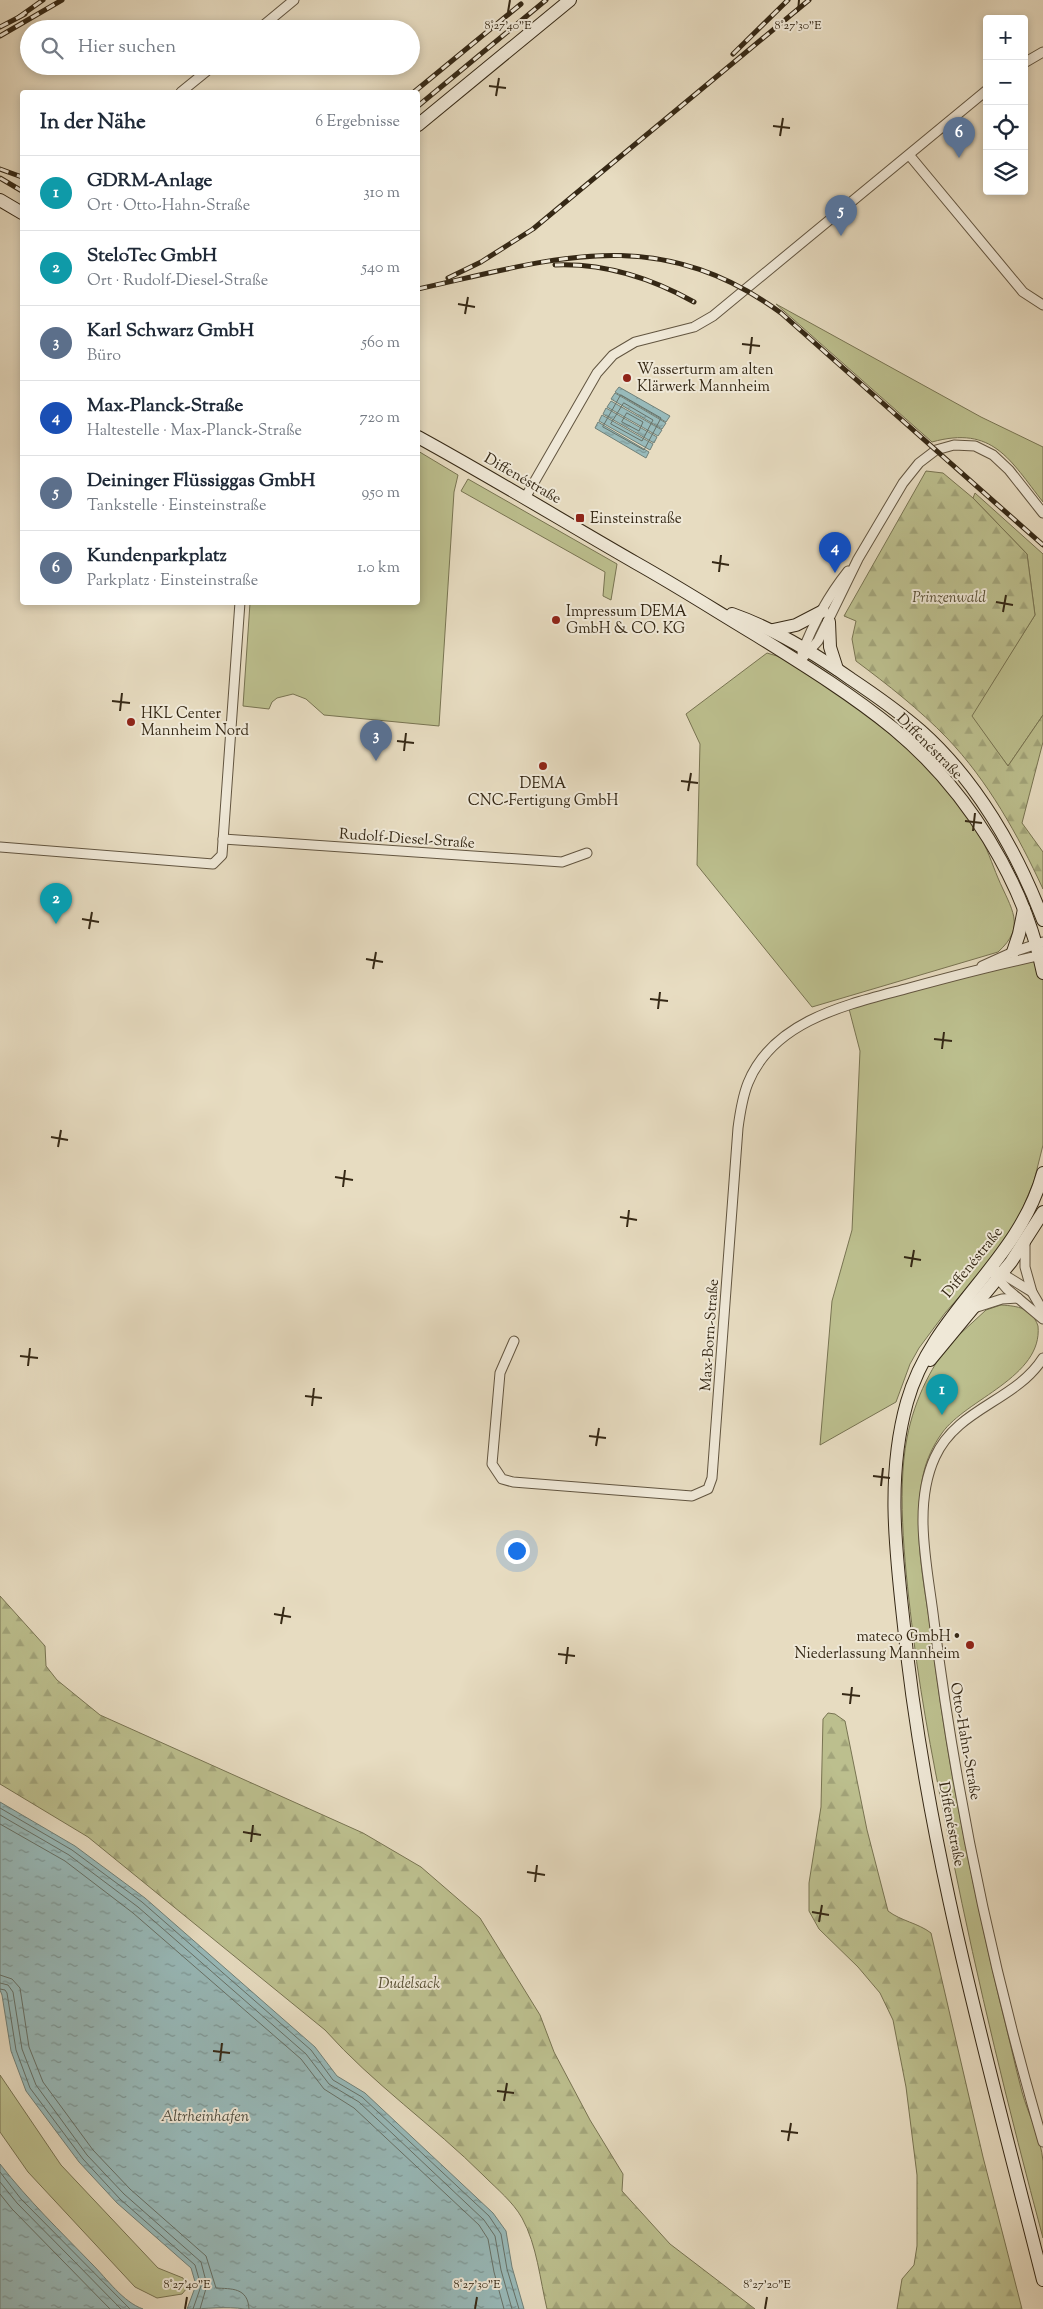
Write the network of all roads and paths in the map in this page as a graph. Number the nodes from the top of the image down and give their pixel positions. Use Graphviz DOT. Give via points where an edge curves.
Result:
graph roads {
  1 [pos="294,0"];
  2 [pos="563,2"];
  3 [pos="270,20"];
  4 [pos="1043,52"];
  5 [pos="1028,60"];
  6 [pos="203,75"];
  7 [pos="184,90"];
  8 [pos="983,93"];
  9 [pos="420,123"];
  10 [pos="910,156"];
  11 [pos="0,200"];
  12 [pos="20,212"];
  13 [pos="1043,305"];
  14 [pos="420,438"];
  15 [pos="525,498"];
  16 [pos="1043,512"];
  17 [pos="240,605"];
  18 [pos="715,608"];
  19 [pos="826,616"];
  20 [pos="773,630"];
  21 [pos="806,650"];
  22 [pos="799,662"];
  23 [pos="838,669"];
  24 [pos="223,839"];
  25 [pos="0,847"];
  26 [pos="587,853"];
  27 [pos="1024,908"];
  28 [pos="1042,913"];
  29 [pos="1041,949"];
  30 [pos="1013,952"];
  31 [pos="1043,972"];
  32 [pos="966,973"];
  33 [pos="1043,1173"];
  34 [pos="1043,1212"];
  35 [pos="1025,1243"];
  36 [pos="997,1273"];
  37 [pos="1032,1292"];
  38 [pos="1018,1298"];
  39 [pos="972,1309"];
  40 [pos="1043,1311"];
  41 [pos="1043,1319"];
  42 [pos="514,1341"];
  43 [pos="1043,1358"];
  44 [pos="921,1368"];
  45 [pos="1041,2125"];
  46 [pos="1043,2142"];
  47 [pos="1043,2280"];
  1 -- 3 [label="street"];
  2 -- 9 [label="main road"];
  4 -- 5 [label="street"];
  6 -- 7 [label="street"];
  8 -- 10 [label="street"];
  10 -- 13 [label="street" via="1023,292"];
  10 -- 15 [label="street" via="713,316 694,327 635,342 613,355 597,372"];
  11 -- 12 [label="main road"];
  14 -- 15 [label="main road, Diffenéstraße"];
  15 -- 18 [label="main road, Diffenéstraße"];
  16 -- 19 [label="street" via="993,454 974,446 954,445 936,450 918,462 903,483 858,559 838,584"];
  17 -- 24 [label="street"];
  18 -- 20 [label="main road, Diffenéstraße"];
  18 -- 22 [label="main road, Diffenéstraße"];
  19 -- 20 [label="main road"];
  19 -- 21 [label="street" via="809,635"];
  19 -- 23 [label="main road" via="830,647"];
  20 -- 21 [label="main road, Diffenéstraße"];
  21 -- 22 [label="street"];
  21 -- 23 [label="main road, Diffenéstraße"];
  22 -- 27 [label="main road, Diffenéstraße" via="872,712 935,768 969,811 1000,859"];
  23 -- 28 [label="main road, Diffenéstraße" via="921,731 950,761 986,809"];
  24 -- 25 [label="street" via="222,855 213,864"];
  24 -- 26 [label="street, Rudolf-Diesel-Straße" via="562,862"];
  27 -- 29 [label="main road, Diffenéstraße"];
  27 -- 30 [label="main road"];
  29 -- 30 [label="street, Max-Born-Straße"];
  29 -- 31 [label="main road, Diffenéstraße"];
  29 -- 32 [label="street, Max-Born-Straße"];
  30 -- 32 [label="street, Max-Born-Straße"];
  32 -- 42 [label="street, Max-Born-Straße" via="816,1016 766,1055 752,1076 742,1103 738,1128 712,1478 708,1489 692,1496 502,1479 492,1464 500,1373"];
  33 -- 36 [label="main road, Diffenéstraße" via="1033,1202"];
  34 -- 35 [label="main road, Diffenéstraße"];
  35 -- 36 [label="main road, Diffenéstraße"];
  35 -- 37 [label="street" via="1025,1267"];
  36 -- 37 [label="street"];
  36 -- 38 [label="street"];
  36 -- 39 [label="main road, Diffenéstraße"];
  36 -- 44 [label="main road, Diffenéstraße" via="950,1316"];
  37 -- 40 [label="street"];
  38 -- 39 [label="street" via="996,1300"];
  38 -- 41 [label="street"];
  39 -- 44 [label="main road, Diffenéstraße"];
  43 -- 45 [label="street, Otto-Hahn-Straße" via="1023,1382 969,1416 949,1434 935,1457 927,1482 924,1509 941,1677 967,1830 999,1975"];
  44 -- 47 [label="main road, Diffenéstraße" via="906,1404 894,1476 898,1568 907,1659 951,1906"];
  45 -- 46 [label="street, Otto-Hahn-Straße"];
}
